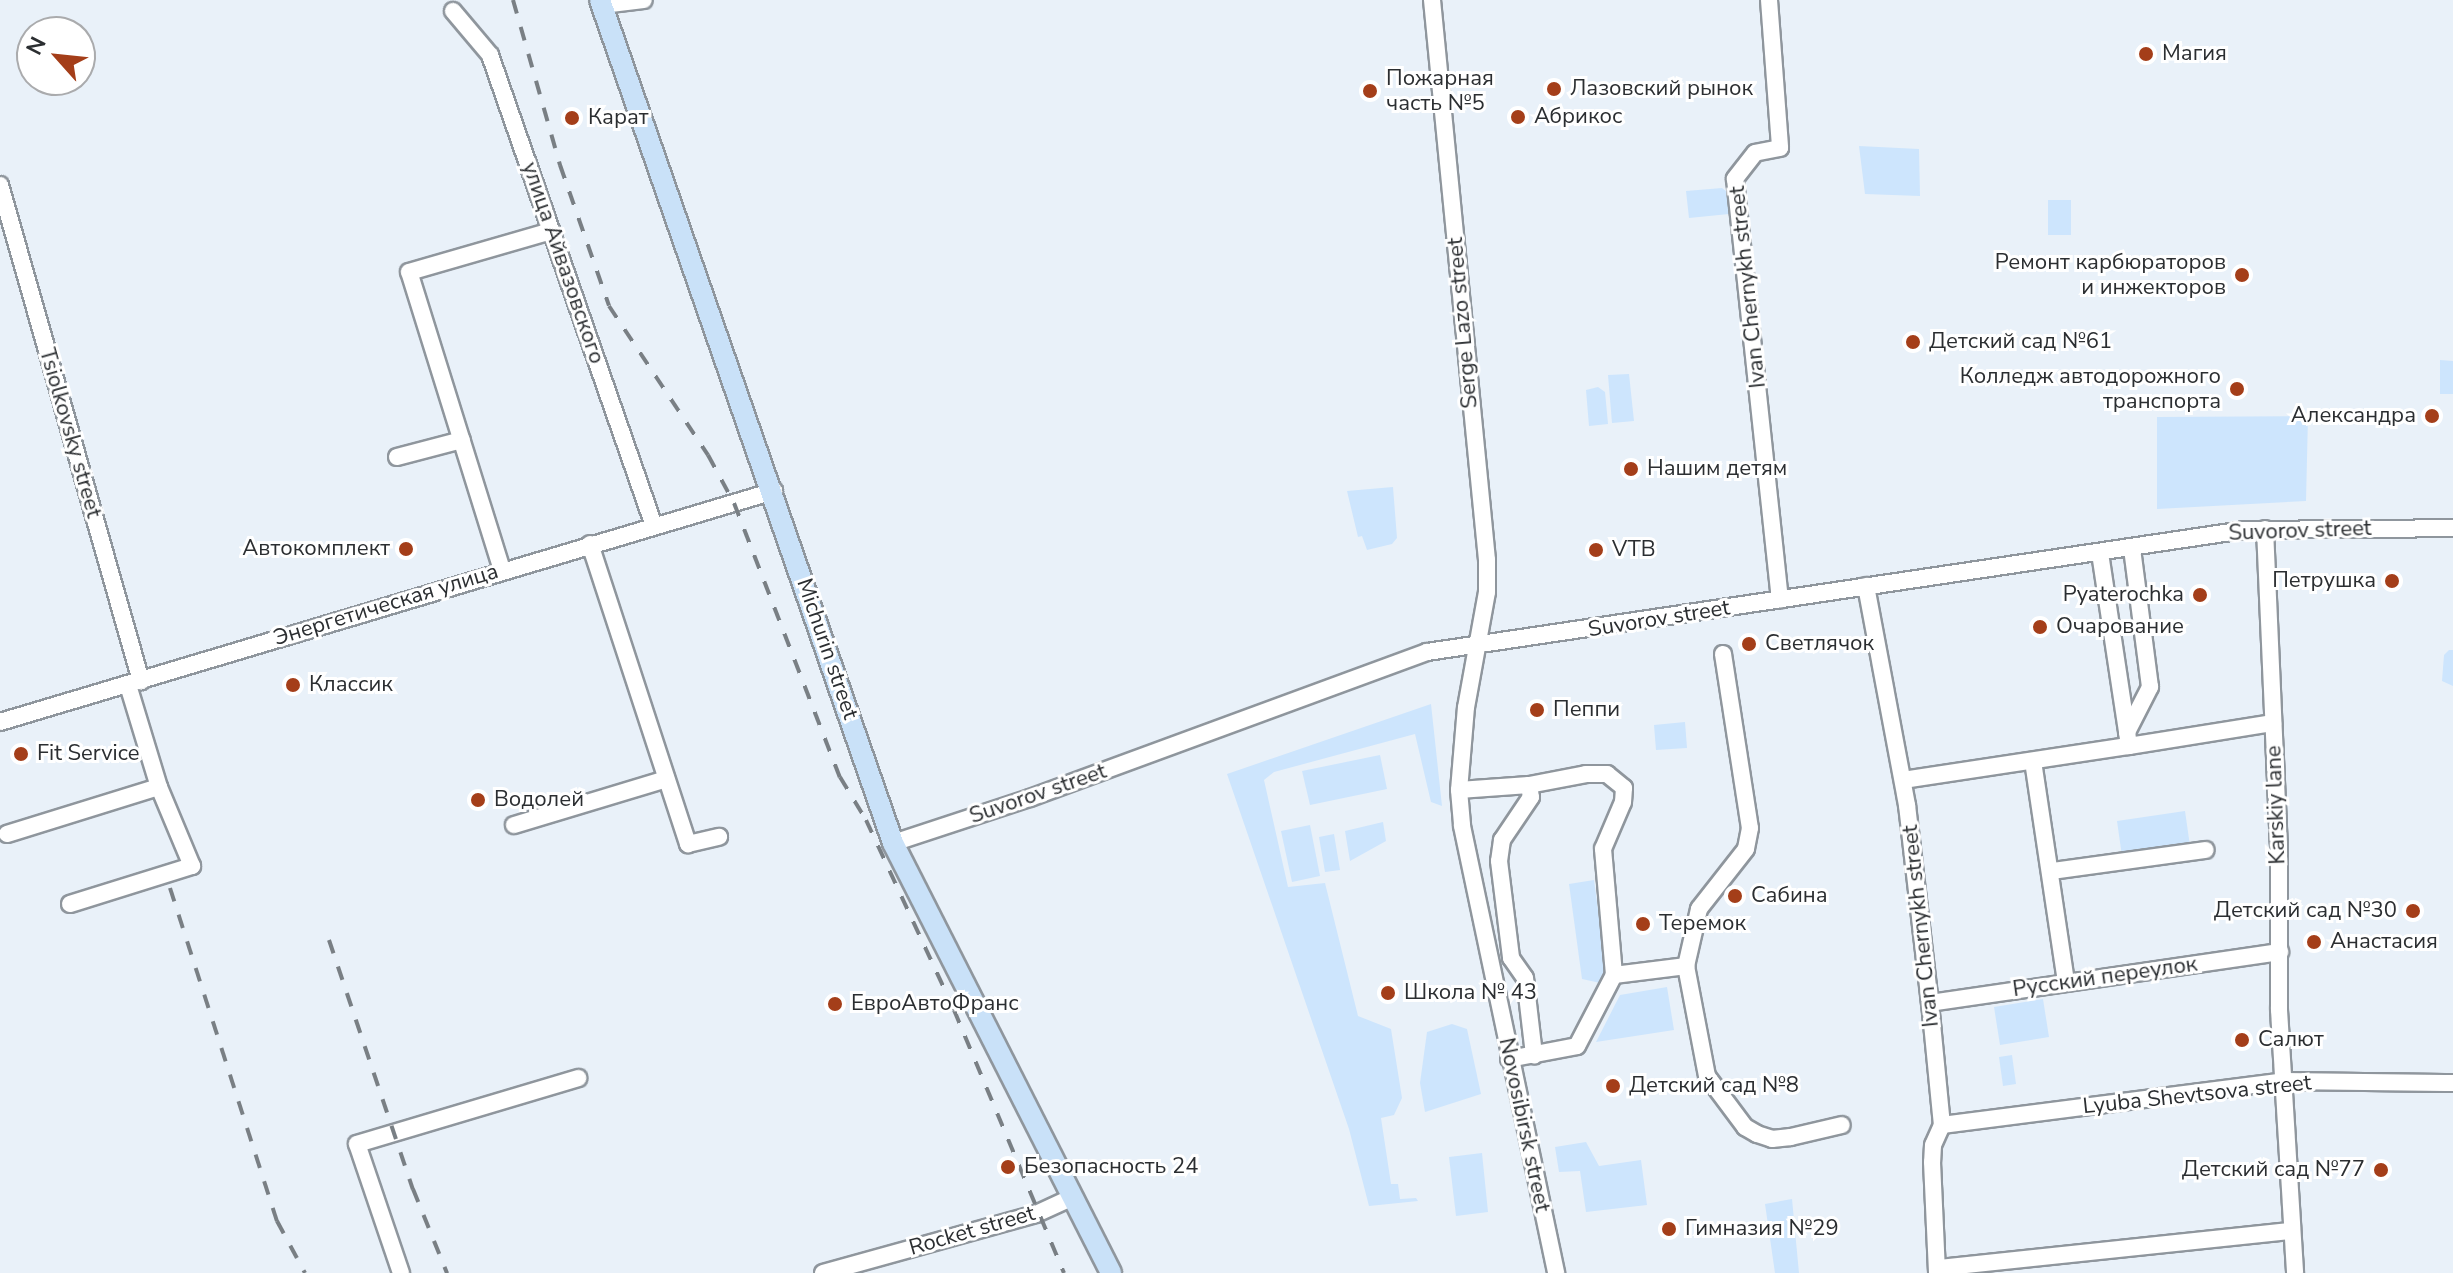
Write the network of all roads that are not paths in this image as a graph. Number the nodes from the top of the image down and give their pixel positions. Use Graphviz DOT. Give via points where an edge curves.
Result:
graph roads {
  1 [pos="644,0"];
  2 [pos="1432,0"];
  3 [pos="1769,0"];
  4 [pos="601,2"];
  5 [pos="453,11"];
  6 [pos="0,185"];
  7 [pos="551,231"];
  8 [pos="462,440"];
  9 [pos="397,457"];
  10 [pos="774,491"];
  11 [pos="654,525"];
  12 [pos="2453,528"];
  13 [pos="2265,529"];
  14 [pos="590,544"];
  15 [pos="2132,548"];
  16 [pos="2100,553"];
  17 [pos="502,570"];
  18 [pos="1866,586"];
  19 [pos="1780,600"];
  20 [pos="1479,645"];
  21 [pos="1723,654"];
  22 [pos="135,683"];
  23 [pos="0,722"];
  24 [pos="2273,723"];
  25 [pos="2128,739"];
  26 [pos="2033,761"];
  27 [pos="666,779"];
  28 [pos="1903,780"];
  29 [pos="1529,785"];
  30 [pos="159,787"];
  31 [pos="1459,790"];
  32 [pos="514,825"];
  33 [pos="7,834"];
  34 [pos="719,837"];
  35 [pos="893,843"];
  36 [pos="2206,850"];
  37 [pos="2052,871"];
  38 [pos="70,904"];
  39 [pos="2280,952"];
  40 [pos="1686,966"];
  41 [pos="1614,975"];
  42 [pos="2066,981"];
  43 [pos="1930,1003"];
  44 [pos="1534,1055"];
  45 [pos="1509,1059"];
  46 [pos="578,1078"];
  47 [pos="2284,1081"];
  48 [pos="2453,1083"];
  49 [pos="1842,1125"];
  50 [pos="1942,1125"];
  51 [pos="1073,1197"];
  52 [pos="2291,1231"];
  53 [pos="1938,1270"];
  54 [pos="401,1273"];
  55 [pos="823,1273"];
  56 [pos="1111,1273"];
  57 [pos="1556,1273"];
  58 [pos="2295,1273"];
  1 -- 4 [label="street"];
  2 -- 20 [label="street, Serge Lazo street" via="1487,560"];
  3 -- 19 [label="street, Ivan Chernykh street" via="1780,148 1755,153 1735,179"];
  4 -- 10 [label="main road, Michurin street"];
  5 -- 7 [label="street, улица Айвазовского" via="490,55"];
  6 -- 22 [label="street, Tsiolkovsky street"];
  7 -- 8 [label="street" via="409,272"];
  7 -- 11 [label="street, улица Айвазовского"];
  8 -- 9 [label="street"];
  8 -- 17 [label="street"];
  10 -- 11 [label="street, Энергетическая улица"];
  10 -- 35 [label="main road, Michurin street"];
  11 -- 14 [label="street, Энергетическая улица"];
  12 -- 13 [label="street, Suvorov street"];
  13 -- 15 [label="street, Suvorov street"];
  13 -- 24 [label="street, Karskiy lane"];
  14 -- 17 [label="street, Энергетическая улица"];
  14 -- 27 [label="street"];
  15 -- 16 [label="street, Suvorov street"];
  15 -- 25 [label="street" via="2150,687"];
  16 -- 18 [label="street, Suvorov street"];
  16 -- 25 [label="street"];
  17 -- 22 [label="street, Энергетическая улица"];
  18 -- 19 [label="street, Suvorov street"];
  18 -- 28 [label="street, Ivan Chernykh street"];
  19 -- 20 [label="street, Suvorov street"];
  20 -- 31 [label="street, Novosibirsk street" via="1466,707"];
  20 -- 35 [label="street, Suvorov street" via="1427,652"];
  21 -- 40 [label="street" via="1750,828 1746,849 1699,909"];
  22 -- 23 [label="street, Энергетическая улица"];
  22 -- 30 [label="street, Tsiolkovsky street"];
  24 -- 25 [label="street"];
  24 -- 39 [label="street, Karskiy lane"];
  25 -- 26 [label="street"];
  26 -- 28 [label="street"];
  26 -- 37 [label="street"];
  27 -- 32 [label="street"];
  27 -- 34 [label="street" via="688,844"];
  28 -- 43 [label="street, Ivan Chernykh street"];
  29 -- 31 [label="street"];
  29 -- 41 [label="street" via="1607,774 1624,788 1603,849"];
  29 -- 44 [label="street" via="1531,797 1502,840 1499,861 1511,958 1525,978"];
  30 -- 33 [label="street"];
  30 -- 38 [label="street, Tsiolkovsky street" via="192,866"];
  31 -- 45 [label="street, Novosibirsk street"];
  35 -- 51 [label="main road, Michurin street"];
  36 -- 37 [label="street"];
  37 -- 42 [label="street"];
  39 -- 42 [label="street, Русский переулок"];
  39 -- 47 [label="street, Karskiy lane"];
  40 -- 41 [label="street"];
  40 -- 49 [label="street" via="1707,1076 1745,1127 1772,1139"];
  41 -- 44 [label="street" via="1577,1046"];
  42 -- 43 [label="street, Русский переулок"];
  43 -- 50 [label="street, Ivan Chernykh street"];
  44 -- 45 [label="street"];
  45 -- 57 [label="street, Novosibirsk street"];
  46 -- 54 [label="street" via="357,1144"];
  47 -- 48 [label="street, Lyuba Shevtsova street"];
  47 -- 50 [label="street, Lyuba Shevtsova street"];
  47 -- 52 [label="street, Karskiy lane"];
  50 -- 53 [label="street" via="1932,1162"];
  51 -- 55 [label="street, Rocket street" via="1036,1214"];
  51 -- 56 [label="main road, Michurin street"];
  52 -- 53 [label="street"];
  52 -- 58 [label="street, Karskiy lane"];
}
